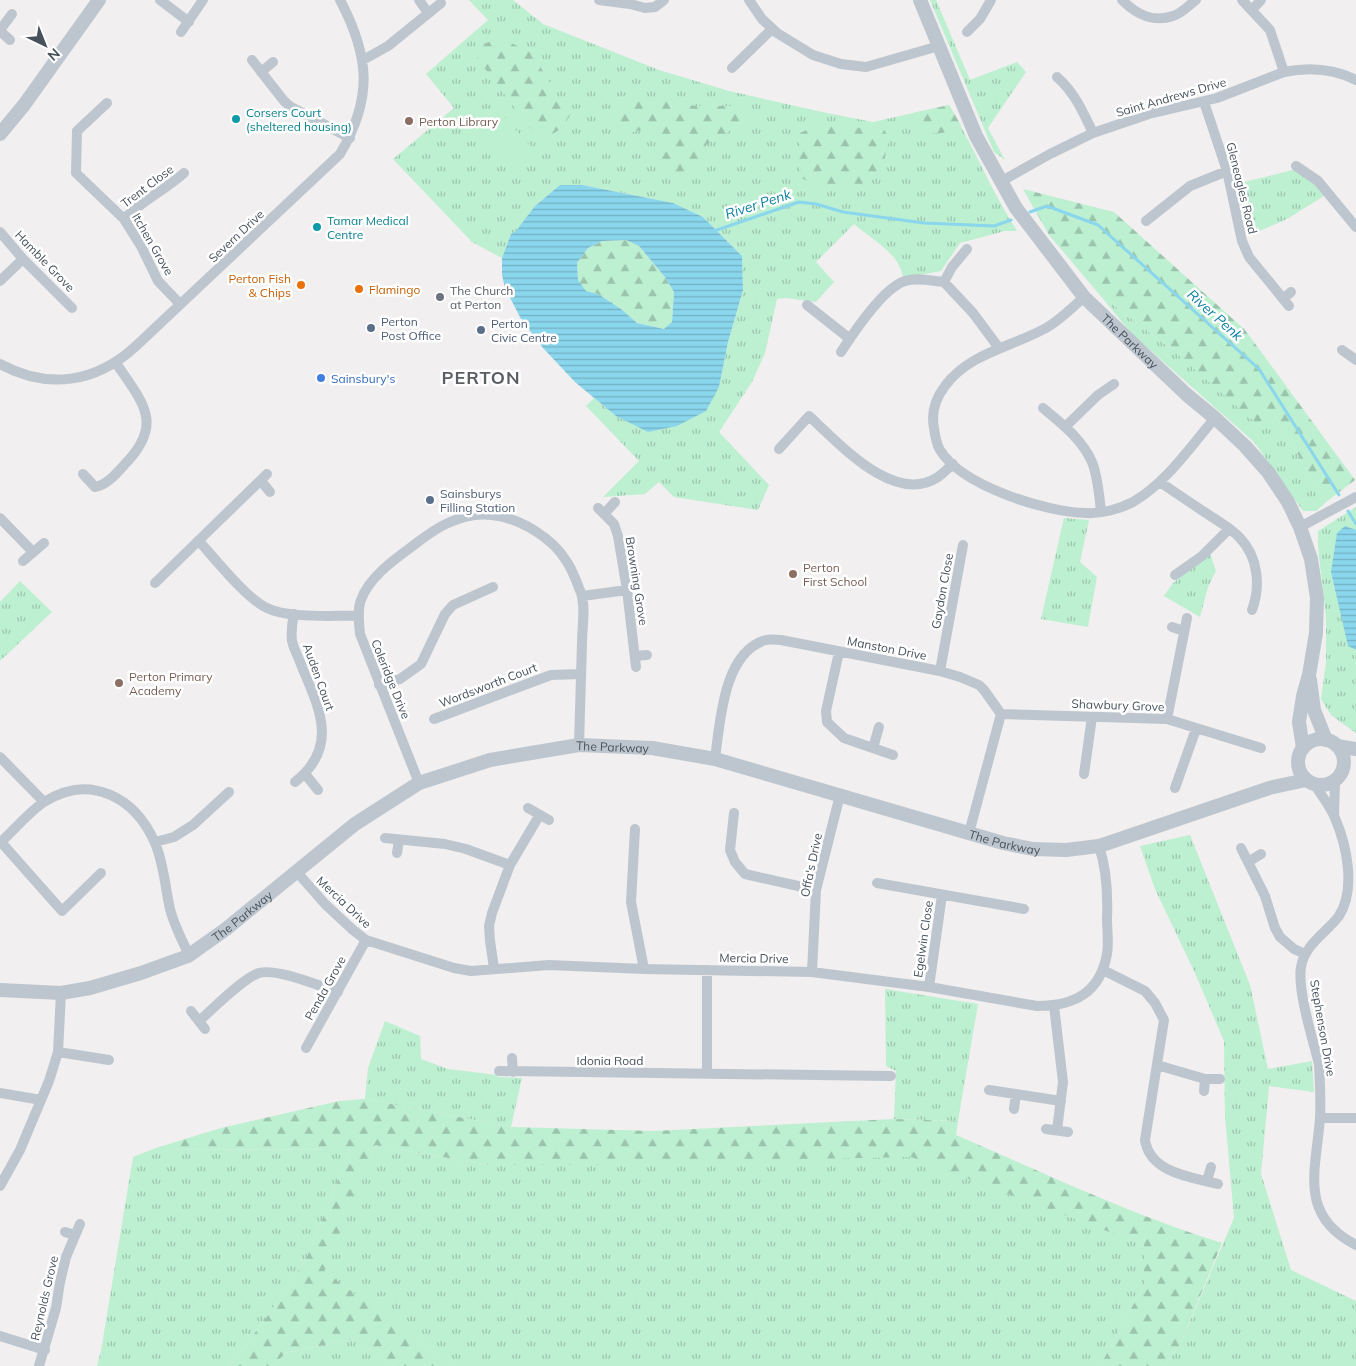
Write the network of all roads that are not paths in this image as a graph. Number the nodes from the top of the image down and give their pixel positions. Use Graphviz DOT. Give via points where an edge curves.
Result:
graph roads {
  1 [pos="160,0"];
  2 [pos="203,0"];
  3 [pos="340,0"];
  4 [pos="418,0"];
  5 [pos="599,0"];
  6 [pos="664,0"];
  7 [pos="749,0"];
  8 [pos="920,0"];
  9 [pos="991,0"];
  10 [pos="1122,0"];
  11 [pos="1196,0"];
  12 [pos="1242,0"];
  13 [pos="1261,0"];
  14 [pos="98,2"];
  15 [pos="441,3"];
  16 [pos="1252,10"];
  17 [pos="428,13"];
  18 [pos="12,14"];
  19 [pos="189,22"];
  20 [pos="772,29"];
  21 [pos="0,31"];
  22 [pos="181,32"];
  23 [pos="967,32"];
  24 [pos="10,40"];
  25 [pos="939,46"];
  26 [pos="252,60"];
  27 [pos="363,60"];
  28 [pos="273,62"];
  29 [pos="732,68"];
  30 [pos="261,72"];
  31 [pos="1284,72"];
  32 [pos="1057,77"];
  33 [pos="1356,80"];
  34 [pos="1204,102"];
  35 [pos="107,103"];
  36 [pos="0,134"];
  37 [pos="1092,134"];
  38 [pos="350,138"];
  39 [pos="1296,166"];
  40 [pos="1227,172"];
  41 [pos="184,173"];
  42 [pos="1000,182"];
  43 [pos="124,219"];
  44 [pos="1146,221"];
  45 [pos="1356,227"];
  46 [pos="0,232"];
  47 [pos="967,249"];
  48 [pos="23,259"];
  49 [pos="0,281"];
  50 [pos="944,282"];
  51 [pos="1084,297"];
  52 [pos="1288,299"];
  53 [pos="180,304"];
  54 [pos="807,305"];
  55 [pos="72,308"];
  56 [pos="850,339"];
  57 [pos="999,348"];
  58 [pos="1342,350"];
  59 [pos="841,352"];
  60 [pos="1356,360"];
  61 [pos="116,363"];
  62 [pos="0,364"];
  63 [pos="1114,384"];
  64 [pos="1042,408"];
  65 [pos="1214,418"];
  66 [pos="1066,426"];
  67 [pos="779,450"];
  68 [pos="953,464"];
  69 [pos="83,474"];
  70 [pos="1160,482"];
  71 [pos="270,492"];
  72 [pos="1356,497"];
  73 [pos="615,502"];
  74 [pos="1101,511"];
  75 [pos="0,518"];
  76 [pos="1300,527"];
  77 [pos="1229,529"];
  78 [pos="44,542"];
  79 [pos="199,542"];
  80 [pos="963,544"];
  81 [pos="33,552"];
  82 [pos="23,561"];
  83 [pos="1175,575"];
  84 [pos="155,583"];
  85 [pos="493,587"];
  86 [pos="627,590"];
  87 [pos="582,596"];
  88 [pos="1252,610"];
  89 [pos="294,614"];
  90 [pos="359,616"];
  91 [pos="1187,618"];
  92 [pos="1172,627"];
  93 [pos="1184,631"];
  94 [pos="839,652"];
  95 [pos="647,655"];
  96 [pos="635,656"];
  97 [pos="636,667"];
  98 [pos="940,671"];
  99 [pos="581,674"];
  100 [pos="1309,675"];
  101 [pos="379,685"];
  102 [pos="1001,714"];
  103 [pos="1092,716"];
  104 [pos="434,719"];
  105 [pos="1167,719"];
  106 [pos="879,727"];
  107 [pos="1196,729"];
  108 [pos="1331,743"];
  109 [pos="579,745"];
  110 [pos="873,748"];
  111 [pos="1261,748"];
  112 [pos="1303,748"];
  113 [pos="1356,749"];
  114 [pos="894,755"];
  115 [pos="0,757"];
  116 [pos="715,759"];
  117 [pos="1298,764"];
  118 [pos="1344,773"];
  119 [pos="305,774"];
  120 [pos="1084,774"];
  121 [pos="295,782"];
  122 [pos="1310,782"];
  123 [pos="419,783"];
  124 [pos="1175,788"];
  125 [pos="1269,788"];
  126 [pos="318,790"];
  127 [pos="229,792"];
  128 [pos="840,795"];
  129 [pos="44,802"];
  130 [pos="528,808"];
  131 [pos="734,813"];
  132 [pos="1334,816"];
  133 [pos="635,829"];
  134 [pos="969,833"];
  135 [pos="385,838"];
  136 [pos="399,840"];
  137 [pos="155,842"];
  138 [pos="1,843"];
  139 [pos="1099,846"];
  140 [pos="1240,848"];
  141 [pos="397,853"];
  142 [pos="1261,854"];
  143 [pos="1248,862"];
  144 [pos="510,865"];
  145 [pos="296,872"];
  146 [pos="101,873"];
  147 [pos="877,883"];
  148 [pos="816,890"];
  149 [pos="942,895"];
  150 [pos="1351,904"];
  151 [pos="1024,909"];
  152 [pos="366,940"];
  153 [pos="1305,954"];
  154 [pos="189,955"];
  155 [pos="494,968"];
  156 [pos="644,969"];
  157 [pos="707,970"];
  158 [pos="1103,970"];
  159 [pos="812,972"];
  160 [pos="929,987"];
  161 [pos="0,990"];
  162 [pos="338,992"];
  163 [pos="61,993"];
  164 [pos="1054,1006"];
  165 [pos="191,1011"];
  166 [pos="306,1048"];
  167 [pos="58,1052"];
  168 [pos="512,1058"];
  169 [pos="109,1060"];
  170 [pos="1157,1066"];
  171 [pos="499,1072"];
  172 [pos="513,1072"];
  173 [pos="707,1073"];
  174 [pos="890,1076"];
  175 [pos="1205,1079"];
  176 [pos="1220,1079"];
  177 [pos="989,1090"];
  178 [pos="1204,1091"];
  179 [pos="0,1092"];
  180 [pos="1016,1094"];
  181 [pos="41,1100"];
  182 [pos="1061,1101"];
  183 [pos="1014,1109"];
  184 [pos="1320,1118"];
  185 [pos="1356,1118"];
  186 [pos="1046,1128"];
  187 [pos="1211,1167"];
  188 [pos="1207,1182"];
  189 [pos="1218,1184"];
  190 [pos="0,1186"];
  191 [pos="80,1224"];
  192 [pos="1356,1245"];
  193 [pos="0,1336"];
  194 [pos="45,1350"];
  195 [pos="39,1366"];
  1 -- 19 [label="street"];
  2 -- 19 [label="street"];
  3 -- 27 [label="street, Severn Drive" via="357,35"];
  4 -- 17 [label="street"];
  5 -- 6 [label="street" via="645,8"];
  7 -- 20 [label="street"];
  8 -- 25 [label="street, The Parkway"];
  9 -- 23 [label="street" via="980,19"];
  10 -- 11 [label="street" via="1134,12 1160,18 1174,16"];
  12 -- 16 [label="street"];
  13 -- 16 [label="street"];
  14 -- 36 [label="street"];
  15 -- 17 [label="street"];
  16 -- 31 [label="street" via="1270,30"];
  17 -- 27 [label="street" via="388,46"];
  18 -- 21 [label="street"];
  19 -- 22 [label="street"];
  20 -- 25 [label="street" via="814,55 841,64 866,67"];
  20 -- 29 [label="street"];
  21 -- 24 [label="street"];
  25 -- 42 [label="street, The Parkway" via="976,136"];
  26 -- 30 [label="street"];
  27 -- 38 [label="street, Severn Drive" via="362,106"];
  28 -- 30 [label="street"];
  30 -- 38 [label="street" via="291,107"];
  31 -- 33 [label="street, Saint Andrews Drive" via="1330,70"];
  31 -- 34 [label="street, Saint Andrews Drive"];
  32 -- 37 [label="street" via="1079,102"];
  34 -- 37 [label="street, Saint Andrews Drive" via="1149,114"];
  34 -- 40 [label="street, Gleneagles Road"];
  35 -- 43 [label="street, Itchen Grove" via="77,131 76,173"];
  37 -- 42 [label="street, Saint Andrews Drive"];
  38 -- 53 [label="street, Severn Drive" via="340,154"];
  39 -- 45 [label="street" via="1318,181"];
  40 -- 44 [label="street" via="1190,186"];
  40 -- 52 [label="street, Gleneagles Road" via="1245,249"];
  41 -- 43 [label="street, Trent Close" via="171,186 134,208"];
  42 -- 51 [label="street, The Parkway"];
  43 -- 53 [label="street, Itchen Grove" via="158,281"];
  46 -- 48 [label="street, Hamble Grove"];
  47 -- 50 [label="street"];
  48 -- 49 [label="street"];
  48 -- 55 [label="street, Hamble Grove"];
  50 -- 56 [label="street" via="918,279 897,284"];
  50 -- 57 [label="street"];
  51 -- 57 [label="street" via="1046,328"];
  51 -- 65 [label="street, The Parkway"];
  53 -- 61 [label="street, Severn Drive"];
  54 -- 56 [label="street"];
  56 -- 59 [label="street"];
  57 -- 68 [label="street" via="979,357 956,374 934,406 936,442"];
  58 -- 60 [label="street"];
  61 -- 62 [label="street, Severn Drive" via="92,373 58,380 27,376"];
  61 -- 69 [label="street" via="145,409 145,437 137,452 104,484 95,487"];
  63 -- 66 [label="street"];
  64 -- 66 [label="street"];
  65 -- 70 [label="street"];
  65 -- 76 [label="street, The Parkway" via="1268,472"];
  66 -- 74 [label="street" via="1092,462"];
  67 -- 68 [label="street" via="809,416 884,478 902,484 917,484 938,478"];
  68 -- 74 [label="street" via="960,472 1029,503 1072,512"];
  70 -- 74 [label="street" via="1133,502"];
  70 -- 77 [label="street"];
  71 -- 79 [label="street" via="264,478"];
  72 -- 76 [label="street"];
  73 -- 86 [label="street, Browning Grove" via="601,511 614,524 618,536"];
  75 -- 81 [label="street"];
  76 -- 100 [label="street, The Parkway" via="1311,559 1317,598 1316,633"];
  77 -- 83 [label="street" via="1202,556"];
  77 -- 88 [label="street" via="1240,538 1255,565 1257,590"];
  78 -- 81 [label="street"];
  79 -- 84 [label="street" via="169,578"];
  79 -- 89 [label="street" via="259,604"];
  80 -- 98 [label="street, Gaydon Close"];
  81 -- 82 [label="street"];
  85 -- 101 [label="street" via="454,605 445,614 421,664 400,679"];
  86 -- 87 [label="street"];
  86 -- 96 [label="street, Browning Grove"];
  87 -- 90 [label="street, Coleridge Drive" via="561,552 542,534 512,520 492,515 471,516 447,523 398,556 367,588 360,600"];
  87 -- 99 [label="street, Coleridge Drive"];
  89 -- 90 [label="street"];
  89 -- 119 [label="street, Auden Court" via="292,642 321,719 318,757"];
  90 -- 101 [label="street, Coleridge Drive" via="360,634"];
  91 -- 93 [label="street"];
  92 -- 93 [label="street"];
  93 -- 105 [label="street"];
  94 -- 98 [label="street, Manston Drive"];
  94 -- 110 [label="street" via="826,711 828,722 844,738"];
  94 -- 116 [label="street, Manston Drive" via="781,640 767,640 752,647 742,656 733,673 723,704"];
  95 -- 96 [label="street"];
  96 -- 97 [label="street, Browning Grove"];
  98 -- 102 [label="street, Manston Drive" via="978,685"];
  99 -- 104 [label="street, Wordsworth Court" via="551,675"];
  99 -- 109 [label="street, Coleridge Drive"];
  100 -- 108 [label="street, The Parkway" via="1314,710"];
  100 -- 112 [label="street, The Parkway" via="1299,722"];
  101 -- 123 [label="street, Coleridge Drive"];
  102 -- 103 [label="street, Shawbury Grove"];
  102 -- 134 [label="street"];
  103 -- 105 [label="street, Shawbury Grove"];
  103 -- 120 [label="street"];
  105 -- 107 [label="street, Shawbury Grove"];
  106 -- 110 [label="street"];
  107 -- 111 [label="street, Shawbury Grove"];
  107 -- 124 [label="street"];
  108 -- 112 [label="street" via="1314,740"];
  108 -- 113 [label="street"];
  108 -- 118 [label="street" via="1343,756"];
  109 -- 116 [label="street, The Parkway" via="652,748"];
  109 -- 123 [label="street, The Parkway" via="490,760"];
  110 -- 114 [label="street"];
  112 -- 117 [label="street"];
  115 -- 129 [label="street"];
  116 -- 128 [label="street, The Parkway"];
  117 -- 122 [label="street" via="1301,775"];
  117 -- 125 [label="street, The Parkway"];
  118 -- 122 [label="street" via="1325,785"];
  118 -- 132 [label="street"];
  119 -- 121 [label="street, Auden Court"];
  119 -- 126 [label="street"];
  122 -- 125 [label="street, The Parkway"];
  122 -- 132 [label="street"];
  123 -- 145 [label="street, The Parkway" via="356,824"];
  125 -- 139 [label="street, The Parkway"];
  127 -- 137 [label="street" via="193,825 174,837"];
  128 -- 134 [label="street, The Parkway"];
  128 -- 148 [label="street, Offa's Drive"];
  129 -- 137 [label="street" via="66,792 87,789 112,794 136,813"];
  129 -- 138 [label="street"];
  130 -- 144 [label="street" via="544,818"];
  131 -- 148 [label="street" via="730,850 745,874"];
  132 -- 150 [label="street" via="1345,846"];
  133 -- 156 [label="street" via="631,902"];
  134 -- 139 [label="street, The Parkway" via="1032,849 1066,850"];
  135 -- 136 [label="street"];
  136 -- 141 [label="street"];
  136 -- 144 [label="street" via="445,844"];
  137 -- 154 [label="street" via="170,910"];
  138 -- 146 [label="street" via="62,911"];
  139 -- 158 [label="street, Mercia Drive" via="1108,899 1107,952"];
  140 -- 143 [label="street"];
  142 -- 143 [label="street"];
  143 -- 153 [label="street" via="1266,896 1280,938 1294,950"];
  144 -- 155 [label="street" via="489,926"];
  145 -- 152 [label="street, Mercia Drive" via="325,904"];
  145 -- 154 [label="street, The Parkway"];
  147 -- 149 [label="street, Egelwin Close"];
  148 -- 159 [label="street, Offa's Drive"];
  149 -- 151 [label="street, Egelwin Close"];
  149 -- 160 [label="street, Egelwin Close"];
  150 -- 153 [label="street"];
  152 -- 155 [label="street, Mercia Drive" via="454,968 471,971"];
  152 -- 162 [label="street, Penda Grove"];
  153 -- 184 [label="street, Stephenson Drive" via="1301,968 1302,990 1319,1064"];
  154 -- 163 [label="street, The Parkway" via="99,986"];
  155 -- 156 [label="street, Mercia Drive" via="549,965"];
  156 -- 157 [label="street, Mercia Drive"];
  157 -- 159 [label="street, Mercia Drive"];
  157 -- 173 [label="street"];
  158 -- 164 [label="street, Mercia Drive" via="1093,985 1078,998 1068,1004"];
  158 -- 170 [label="street" via="1145,991 1164,1020"];
  159 -- 160 [label="street, Mercia Drive"];
  160 -- 164 [label="street, Mercia Drive" via="1037,1006"];
  161 -- 163 [label="street, The Parkway"];
  162 -- 165 [label="street" via="283,974 260,973 249,978 202,1025"];
  162 -- 166 [label="street, Penda Grove"];
  163 -- 167 [label="street"];
  164 -- 182 [label="street" via="1063,1082"];
  167 -- 169 [label="street"];
  167 -- 181 [label="street"];
  168 -- 172 [label="street"];
  170 -- 175 [label="street"];
  170 -- 188 [label="street" via="1146,1149 1163,1168"];
  171 -- 172 [label="street, Idonia Road"];
  172 -- 173 [label="street, Idonia Road"];
  173 -- 174 [label="street, Idonia Road"];
  175 -- 176 [label="street"];
  175 -- 178 [label="street"];
  177 -- 180 [label="street"];
  179 -- 181 [label="street"];
  180 -- 182 [label="street"];
  180 -- 183 [label="street"];
  181 -- 190 [label="street" via="20,1150"];
  182 -- 186 [label="street" via="1062,1131"];
  184 -- 185 [label="street"];
  184 -- 192 [label="street, Stephenson Drive" via="1313,1175 1317,1203 1333,1228"];
  187 -- 188 [label="street"];
  188 -- 189 [label="street"];
  191 -- 194 [label="street, Reynolds Grove" via="70,1234"];
  193 -- 194 [label="street"];
  194 -- 195 [label="street, Reynolds Grove"];
}
